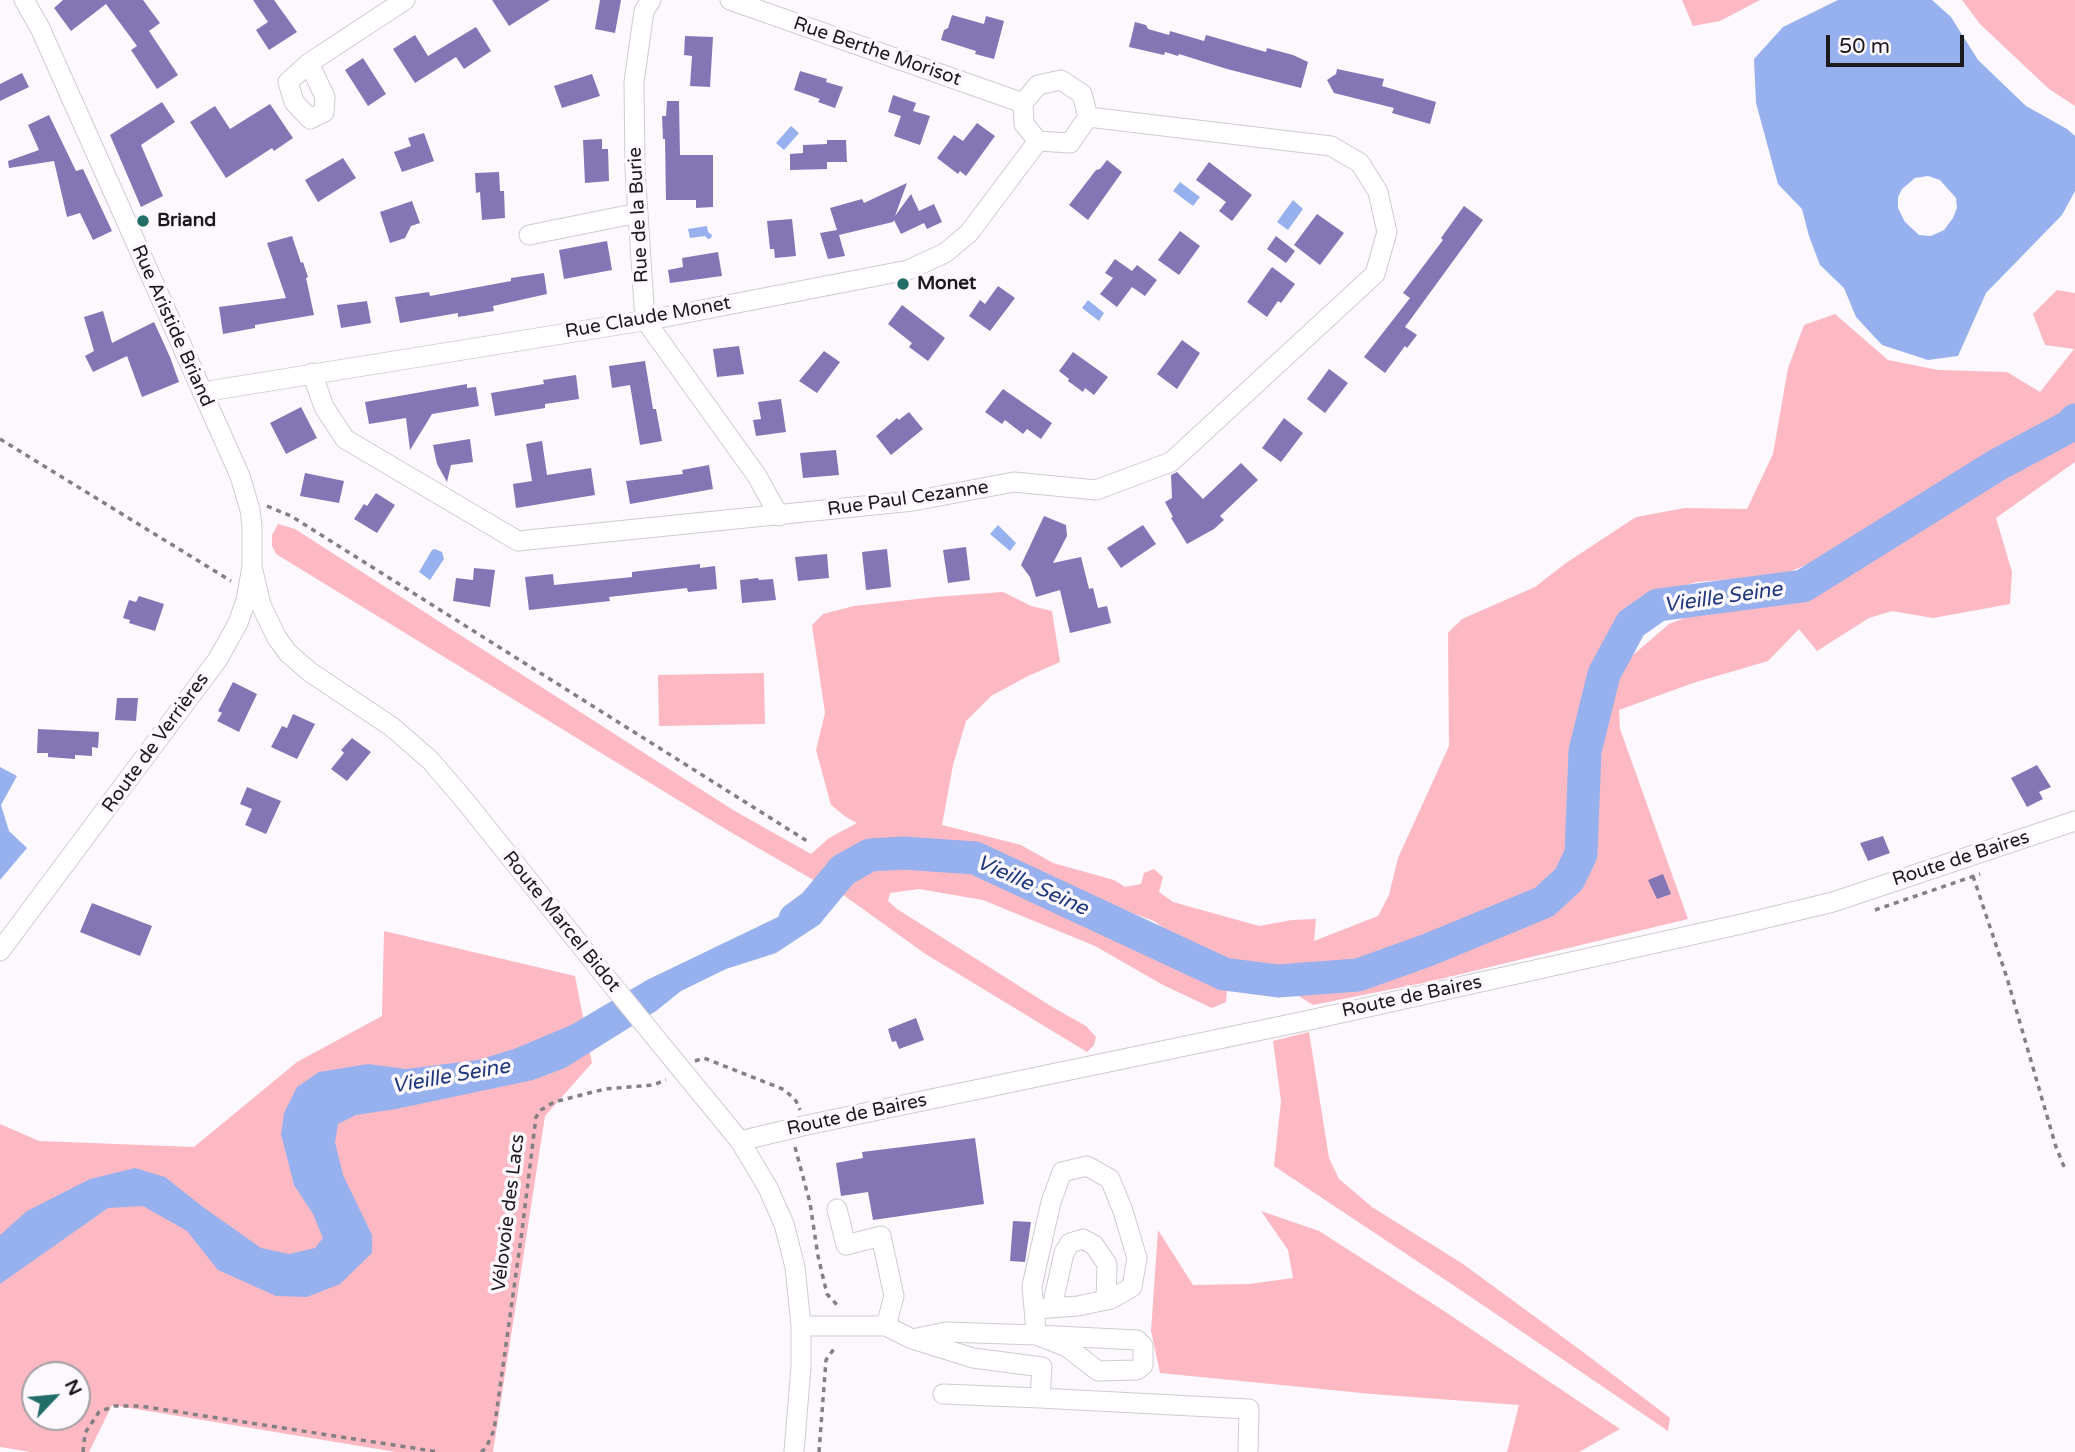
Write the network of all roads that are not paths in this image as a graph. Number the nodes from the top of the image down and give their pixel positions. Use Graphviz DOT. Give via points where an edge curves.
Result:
graph roads {
  1 [pos="24,0"];
  2 [pos="37,0"];
  3 [pos="405,0"];
  4 [pos="651,0"];
  5 [pos="730,0"];
  6 [pos="40,28"];
  7 [pos="309,63"];
  8 [pos="1023,103"];
  9 [pos="1088,117"];
  10 [pos="1038,141"];
  11 [pos="638,213"];
  12 [pos="529,235"];
  13 [pos="645,320"];
  14 [pos="312,373"];
  15 [pos="202,392"];
  16 [pos="248,504"];
  17 [pos="779,516"];
  18 [pos="252,567"];
  19 [pos="2075,821"];
  20 [pos="0,951"];
  21 [pos="740,1141"];
  22 [pos="837,1209"];
  23 [pos="1106,1300"];
  24 [pos="1043,1308"];
  25 [pos="801,1326"];
  26 [pos="886,1326"];
  27 [pos="1036,1335"];
  28 [pos="912,1339"];
  29 [pos="943,1394"];
  30 [pos="1040,1398"];
  31 [pos="794,1452"];
  32 [pos="1248,1452"];
  1 -- 6 [label="street, Rue Aristide Briand"];
  2 -- 6 [label="street, Rue Aristide Briand"];
  3 -- 7 [label="street"];
  4 -- 11 [label="street, Rue de la Burie" via="644,11 634,82"];
  5 -- 8 [label="street, Rue Berthe Morisot"];
  6 -- 15 [label="street, Rue Aristide Briand"];
  8 -- 9 [label="street" via="1038,85 1062,80 1082,94"];
  8 -- 10 [label="street" via="1024,124"];
  9 -- 10 [label="street" via="1070,143"];
  9 -- 17 [label="street, Rue Paul Cezanne" via="1331,146 1360,163 1378,192 1387,232 1375,274 1171,462 1097,490 1014,482 912,501"];
  10 -- 13 [label="street, Rue Claude Monet" via="969,233 945,253 908,270"];
  11 -- 12 [label="street"];
  11 -- 13 [label="street, Rue de la Burie"];
  13 -- 14 [label="street, Rue Claude Monet"];
  13 -- 17 [label="street" via="757,476"];
  14 -- 15 [label="street, Rue Claude Monet"];
  14 -- 17 [label="street, Rue Paul Cezanne" via="324,407 345,439 519,541"];
  15 -- 16 [label="street, Rue Aristide Briand"];
  16 -- 18 [label="street, Route de Verrières"];
  18 -- 20 [label="street, Route de Verrières" via="238,623 218,659"];
  18 -- 21 [label="street, Route Marcel Bidot" via="264,614 288,653 430,760"];
  19 -- 21 [label="street, Route de Baires" via="1833,902 1310,1020"];
  21 -- 25 [label="street, Route Marcel Bidot" via="784,1224 795,1267"];
  22 -- 26 [label="street" via="846,1245 881,1236 894,1296"];
  23 -- 24 [label="street"];
  23 -- 24 [label="street" via="1107,1264 1094,1245 1083,1239 1070,1243"];
  23 -- 24 [label="street" via="1132,1287 1137,1258 1110,1179 1087,1167 1062,1172 1051,1202 1032,1286"];
  24 -- 27 [label="street"];
  25 -- 26 [label="street"];
  25 -- 31 [label="street, Route Marcel Bidot"];
  26 -- 28 [label="street"];
  27 -- 27 [label="street" via="1067,1348 1098,1371 1138,1370 1143,1365 1143,1346 1137,1340"];
  27 -- 28 [label="street" via="946,1332"];
  28 -- 30 [label="street" via="973,1358 1042,1367"];
  29 -- 30 [label="street"];
  30 -- 32 [label="street" via="1249,1409"];
}
